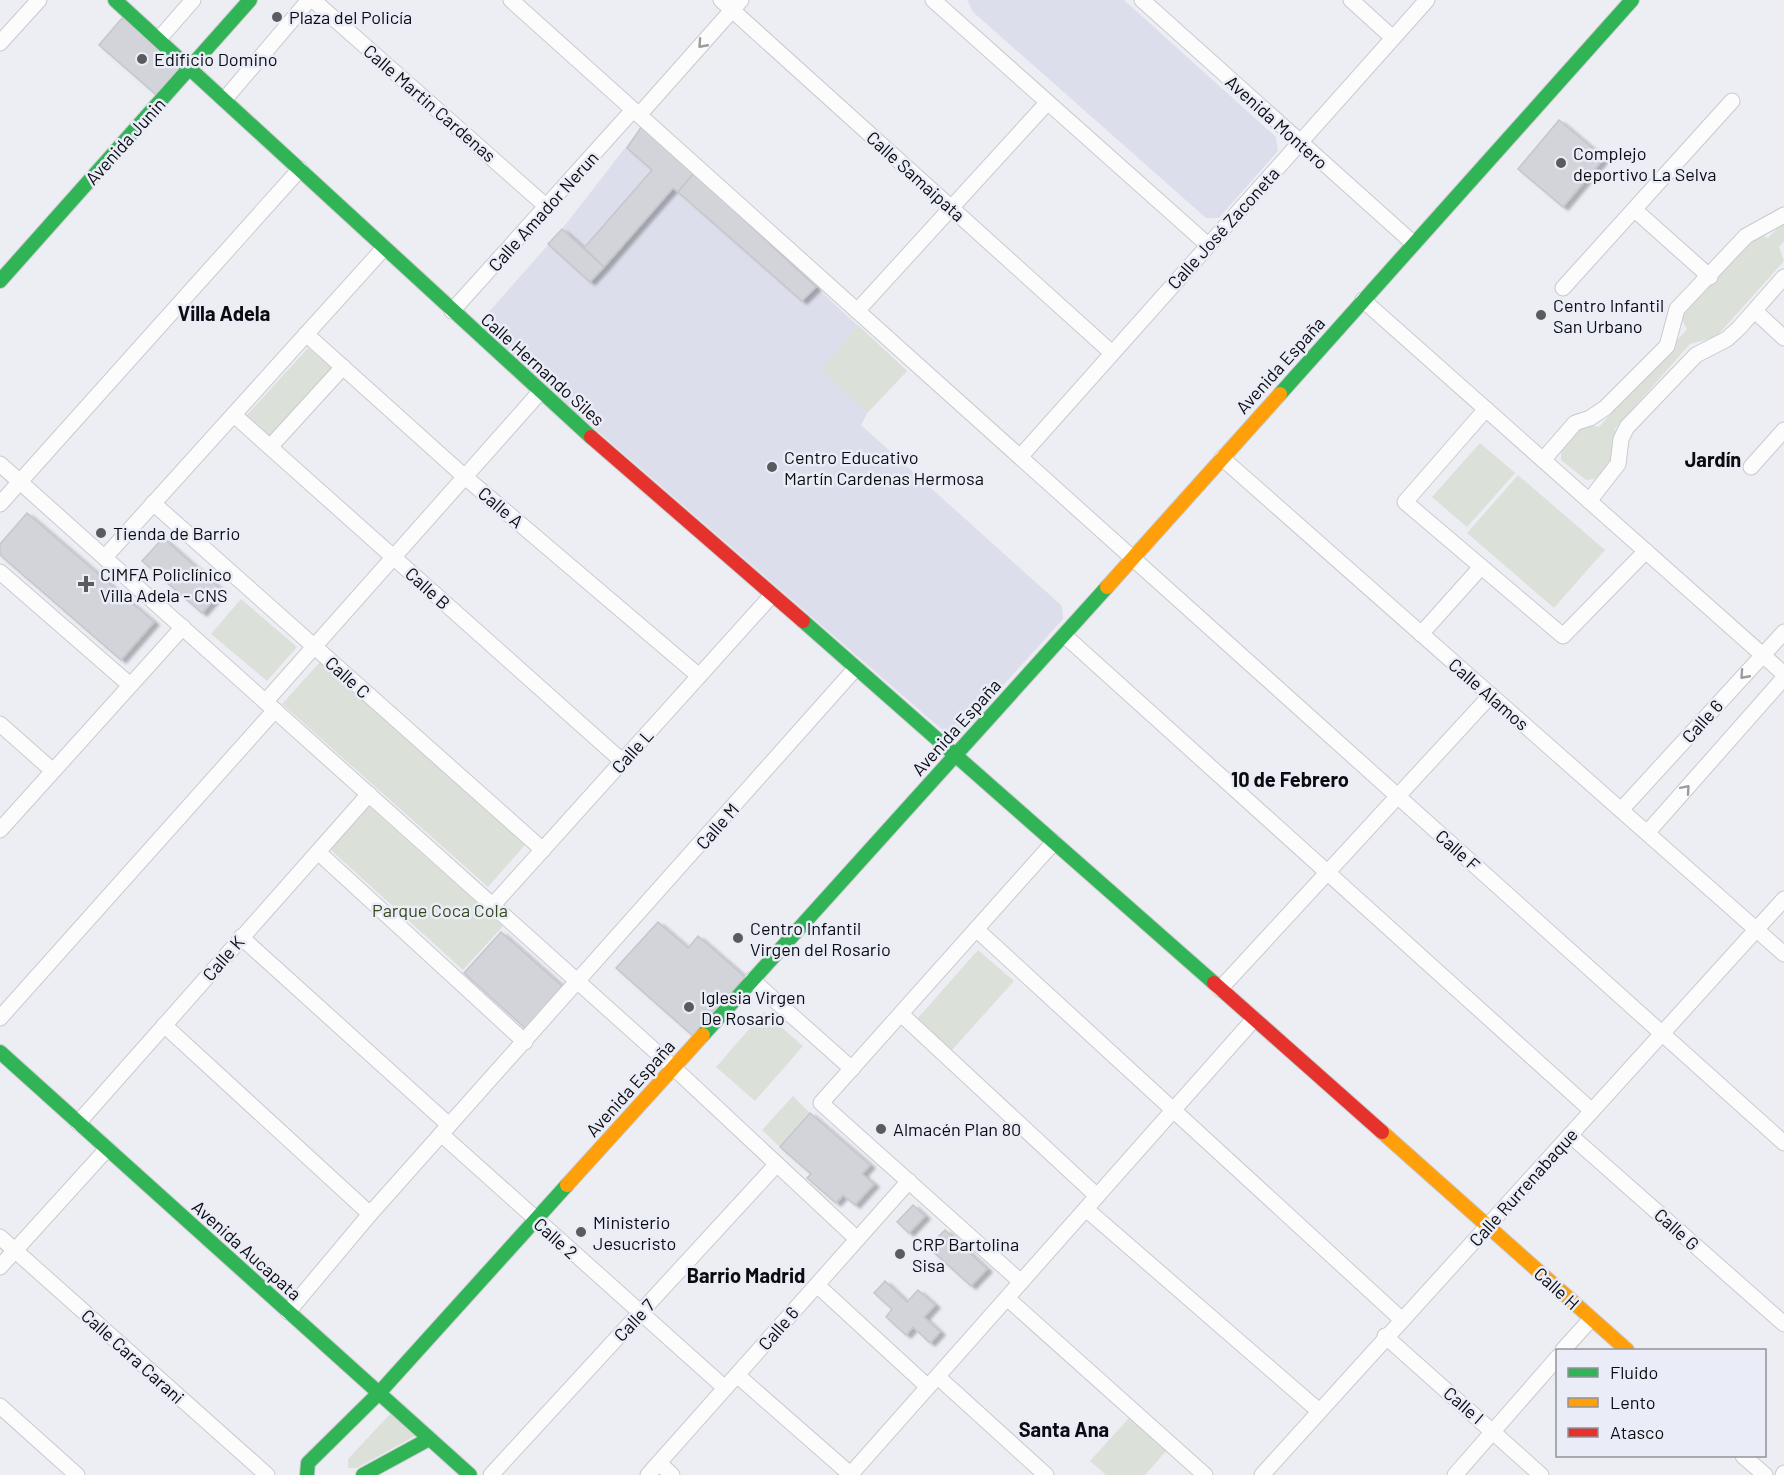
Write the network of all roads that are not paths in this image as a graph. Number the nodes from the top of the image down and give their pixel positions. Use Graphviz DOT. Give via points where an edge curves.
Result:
graph roads {
  1 [pos="39,0"];
  2 [pos="115,0"];
  3 [pos="193,0"];
  4 [pos="250,0"];
  5 [pos="311,0"];
  6 [pos="511,0"];
  7 [pos="1142,0"];
  8 [pos="1351,0"];
  9 [pos="1427,0"];
  10 [pos="1632,0"];
  11 [pos="939,2"];
  12 [pos="731,3"];
  13 [pos="1393,38"];
  14 [pos="159,39"];
  15 [pos="0,43"];
  16 [pos="191,68"];
  17 [pos="225,99"];
  18 [pos="1732,102"];
  19 [pos="1047,103"];
  20 [pos="636,112"];
  21 [pos="1300,142"];
  22 [pos="300,168"];
  23 [pos="547,207"];
  24 [pos="951,208"];
  25 [pos="1635,210"];
  26 [pos="1784,215"];
  27 [pos="1413,243"];
  28 [pos="1208,245"];
  29 [pos="384,248"];
  30 [pos="1710,277"];
  31 [pos="1784,278"];
  32 [pos="0,281"];
  33 [pos="1563,288"];
  34 [pos="1363,300"];
  35 [pos="452,311"];
  36 [pos="857,311"];
  37 [pos="1755,311"];
  38 [pos="306,334"];
  39 [pos="1784,338"];
  40 [pos="1112,353"];
  41 [pos="343,367"];
  42 [pos="540,392"];
  43 [pos="1486,409"];
  44 [pos="234,415"];
  45 [pos="1784,430"];
  46 [pos="270,447"];
  47 [pos="1020,457"];
  48 [pos="1222,458"];
  49 [pos="1543,460"];
  50 [pos="0,464"];
  51 [pos="1752,466"];
  52 [pos="465,477"];
  53 [pos="20,481"];
  54 [pos="1589,501"];
  55 [pos="153,503"];
  56 [pos="0,504"];
  57 [pos="1646,551"];
  58 [pos="105,557"];
  59 [pos="393,557"];
  60 [pos="1132,557"];
  61 [pos="1481,567"];
  62 [pos="0,573"];
  63 [pos="772,596"];
  64 [pos="183,627"];
  65 [pos="1784,632"];
  66 [pos="1421,634"];
  67 [pos="1064,635"];
  68 [pos="314,647"];
  69 [pos="1763,655"];
  70 [pos="855,669"];
  71 [pos="699,676"];
  72 [pos="1784,676"];
  73 [pos="130,685"];
  74 [pos="1491,695"];
  75 [pos="270,706"];
  76 [pos="0,724"];
  77 [pos="956,754"];
  78 [pos="622,761"];
  79 [pos="53,771"];
  80 [pos="369,794"];
  81 [pos="1398,796"];
  82 [pos="1621,810"];
  83 [pos="0,830"];
  84 [pos="1647,833"];
  85 [pos="1054,842"];
  86 [pos="543,850"];
  87 [pos="318,852"];
  88 [pos="1328,873"];
  89 [pos="1784,899"];
  90 [pos="492,906"];
  91 [pos="976,929"];
  92 [pos="1757,929"];
  93 [pos="241,937"];
  94 [pos="1784,954"];
  95 [pos="752,980"];
  96 [pos="579,982"];
  97 [pos="1220,989"];
  98 [pos="900,1014"];
  99 [pos="0,1018"];
  100 [pos="1254,1019"];
  101 [pos="164,1025"];
  102 [pos="1662,1034"];
  103 [pos="525,1042"];
  104 [pos="0,1052"];
  105 [pos="673,1067"];
  106 [pos="852,1069"];
  107 [pos="1173,1111"];
  108 [pos="1592,1111"];
  109 [pos="78,1123"];
  110 [pos="445,1130"];
  111 [pos="1570,1135"];
  112 [pos="1784,1143"];
  113 [pos="107,1149"];
  114 [pos="777,1164"];
  115 [pos="909,1181"];
  116 [pos="1097,1196"];
  117 [pos="1086,1209"];
  118 [pos="370,1214"];
  119 [pos="536,1220"];
  120 [pos="1487,1226"];
  121 [pos="0,1237"];
  122 [pos="857,1239"];
  123 [pos="15,1250"];
  124 [pos="0,1267"];
  125 [pos="1021,1282"];
  126 [pos="817,1285"];
  127 [pos="1007,1298"];
  128 [pos="288,1312"];
  129 [pos="641,1313"];
  130 [pos="1591,1318"];
  131 [pos="1401,1319"];
  132 [pos="1784,1324"];
  133 [pos="1385,1336"];
  134 [pos="1564,1349"];
  135 [pos="1626,1349"];
  136 [pos="1556,1358"];
  137 [pos="737,1376"];
  138 [pos="933,1382"];
  139 [pos="725,1388"];
  140 [pos="379,1393"];
  141 [pos="0,1406"];
  142 [pos="1319,1411"];
  143 [pos="1493,1431"];
  144 [pos="429,1439"];
  145 [pos="1745,1457"];
  146 [pos="659,1463"];
  147 [pos="77,1475"];
  148 [pos="267,1475"];
  149 [pos="307,1475"];
  150 [pos="363,1475"];
  151 [pos="470,1475"];
  152 [pos="491,1475"];
  153 [pos="648,1475"];
  154 [pos="672,1475"];
  155 [pos="851,1475"];
  156 [pos="1046,1475"];
  157 [pos="1205,1475"];
  158 [pos="1262,1475"];
  159 [pos="1455,1475"];
  160 [pos="1541,1475"];
  161 [pos="1765,1475"];
  1 -- 15 [label="street"];
  2 -- 14 [label="street, Calle Hernando Siles"];
  3 -- 14 [label="street"];
  4 -- 16 [label="street, Avenida Junin"];
  5 -- 17 [label="street"];
  5 -- 23 [label="street, Calle Martin Cardenas"];
  6 -- 20 [label="street, Calle F"];
  7 -- 21 [label="street, Avenida Montero"];
  8 -- 13 [label="street"];
  9 -- 13 [label="street, Calle José Zaconeta"];
  10 -- 27 [label="street, Avenida España"];
  11 -- 19 [label="street"];
  12 -- 20 [label="street, Calle Amador Nerun, one-way"];
  12 -- 24 [label="street, Calle Samaipata"];
  13 -- 21 [label="street, Calle José Zaconeta"];
  14 -- 16 [label="street, Calle Hernando Siles"];
  16 -- 17 [label="street, Calle Hernando Siles"];
  16 -- 32 [label="street, Avenida Junin"];
  17 -- 22 [label="street, Calle Hernando Siles"];
  18 -- 25 [label="street"];
  19 -- 24 [label="street"];
  19 -- 28 [label="street"];
  20 -- 23 [label="street, Calle Amador Nerun"];
  20 -- 36 [label="street, Calle F"];
  21 -- 27 [label="street, Avenida Montero"];
  21 -- 28 [label="street, Calle José Zaconeta"];
  22 -- 29 [label="street, Calle Hernando Siles"];
  22 -- 53 [label="street"];
  23 -- 35 [label="street, Calle Amador Nerun"];
  24 -- 36 [label="street"];
  24 -- 40 [label="street, Calle Samaipata"];
  25 -- 30 [label="street"];
  25 -- 33 [label="street"];
  26 -- 30 [label="street" via="1746,236"];
  27 -- 34 [label="street, Avenida España"];
  28 -- 40 [label="street, Calle José Zaconeta"];
  29 -- 35 [label="street, Calle Hernando Siles"];
  29 -- 38 [label="street"];
  30 -- 49 [label="street" via="1677,309 1667,346 1605,408 1575,423"];
  31 -- 37 [label="street"];
  34 -- 43 [label="street"];
  34 -- 48 [label="street, Avenida España"];
  35 -- 42 [label="street, Calle Hernando Siles"];
  36 -- 47 [label="street, Calle F"];
  37 -- 39 [label="street"];
  37 -- 54 [label="street" via="1727,339 1695,355 1628,427 1621,439 1618,464"];
  38 -- 41 [label="street, Calle A"];
  38 -- 44 [label="street"];
  40 -- 47 [label="street, Calle José Zaconeta"];
  41 -- 46 [label="street"];
  41 -- 52 [label="street, Calle A"];
  42 -- 52 [label="street"];
  42 -- 63 [label="street, Calle Hernando Siles"];
  43 -- 49 [label="street"];
  43 -- 61 [label="street" via="1405,502"];
  44 -- 46 [label="street, Calle B"];
  44 -- 55 [label="street"];
  45 -- 51 [label="street"];
  46 -- 59 [label="street, Calle B"];
  47 -- 60 [label="street, Calle F"];
  48 -- 60 [label="street, Avenida España"];
  48 -- 66 [label="street, Calle Alamos"];
  49 -- 54 [label="street"];
  50 -- 53 [label="street"];
  52 -- 59 [label="street"];
  52 -- 71 [label="street, Calle A"];
  53 -- 56 [label="street"];
  53 -- 58 [label="street"];
  54 -- 57 [label="street"];
  55 -- 58 [label="street"];
  55 -- 68 [label="street, Calle C"];
  57 -- 61 [label="street" via="1563,636"];
  57 -- 69 [label="street"];
  58 -- 64 [label="street"];
  59 -- 68 [label="street"];
  59 -- 78 [label="street, Calle B"];
  60 -- 67 [label="street, Avenida España"];
  60 -- 81 [label="street, Calle F"];
  61 -- 66 [label="street"];
  62 -- 73 [label="street"];
  63 -- 70 [label="street, Calle Hernando Siles"];
  63 -- 71 [label="street, Calle L"];
  64 -- 73 [label="street"];
  64 -- 75 [label="street"];
  65 -- 69 [label="street, Calle 6"];
  66 -- 74 [label="street, Calle Alamos"];
  67 -- 77 [label="street, Avenida España"];
  67 -- 88 [label="street"];
  68 -- 75 [label="street"];
  68 -- 86 [label="street, Calle C"];
  69 -- 72 [label="street"];
  69 -- 82 [label="street, Calle 6, one-way"];
  70 -- 77 [label="street, Calle Hernando Siles"];
  70 -- 96 [label="street, Calle M"];
  71 -- 78 [label="street, Calle L"];
  84 -- 72 [label="street, Calle 6, one-way"];
  73 -- 79 [label="street"];
  74 -- 81 [label="street"];
  74 -- 82 [label="street, Calle Alamos"];
  75 -- 80 [label="street"];
  75 -- 99 [label="street"];
  76 -- 79 [label="street"];
  77 -- 85 [label="street, Calle Hernando Siles"];
  77 -- 95 [label="street, Avenida España"];
  78 -- 86 [label="street, Calle L"];
  79 -- 83 [label="street"];
  80 -- 87 [label="street, Calle K"];
  80 -- 90 [label="street"];
  81 -- 88 [label="street"];
  81 -- 102 [label="street, Calle F"];
  82 -- 84 [label="street, Calle Alamos"];
  84 -- 92 [label="street, Calle Alamos"];
  85 -- 91 [label="street"];
  85 -- 97 [label="street, Calle Hernando Siles"];
  86 -- 90 [label="street, Calle L"];
  87 -- 93 [label="street, Calle K"];
  87 -- 103 [label="street"];
  88 -- 97 [label="street"];
  88 -- 108 [label="street"];
  89 -- 92 [label="street, Calle Rurrenabaque"];
  90 -- 96 [label="street"];
  91 -- 98 [label="street"];
  91 -- 107 [label="street"];
  92 -- 94 [label="street, Calle Alamos"];
  92 -- 102 [label="street, Calle Rurrenabaque"];
  93 -- 101 [label="street, Calle K"];
  93 -- 110 [label="street, Calle 2"];
  95 -- 105 [label="street, Avenida España"];
  95 -- 106 [label="street"];
  96 -- 103 [label="street, Calle M"];
  96 -- 105 [label="street"];
  97 -- 100 [label="street, Calle H"];
  98 -- 106 [label="street"];
  98 -- 116 [label="street"];
  100 -- 107 [label="street"];
  100 -- 120 [label="street, Calle H"];
  101 -- 109 [label="street, Calle K"];
  101 -- 118 [label="street"];
  102 -- 108 [label="street, Calle Rurrenabaque"];
  102 -- 112 [label="street, Calle F"];
  103 -- 110 [label="street, Calle M"];
  104 -- 109 [label="street, Avenida Aucapata"];
  105 -- 114 [label="street"];
  105 -- 119 [label="street, Avenida España"];
  106 -- 115 [label="street" via="821,1103"];
  107 -- 116 [label="street"];
  107 -- 131 [label="street"];
  108 -- 111 [label="street, Calle Rurrenabaque"];
  109 -- 113 [label="street, Avenida Aucapata"];
  110 -- 118 [label="street, Calle M"];
  110 -- 119 [label="street, Calle 2"];
  111 -- 120 [label="street, Calle Rurrenabaque"];
  111 -- 132 [label="street, Calle G"];
  113 -- 123 [label="street"];
  113 -- 128 [label="street, Avenida Aucapata"];
  114 -- 122 [label="street"];
  114 -- 129 [label="street, Calle 7"];
  115 -- 122 [label="street, Calle 6"];
  115 -- 125 [label="street"];
  116 -- 117 [label="street"];
  117 -- 125 [label="street"];
  117 -- 142 [label="street"];
  118 -- 128 [label="street, Calle M"];
  119 -- 129 [label="street, Calle 2"];
  119 -- 140 [label="street, Avenida España"];
  120 -- 130 [label="street, Calle H"];
  120 -- 131 [label="street, Calle Rurrenabaque"];
  121 -- 123 [label="street, Calle Cara Carani"];
  122 -- 126 [label="street, Calle 6"];
  123 -- 124 [label="street"];
  123 -- 148 [label="street, Calle Cara Carani"];
  125 -- 127 [label="street"];
  126 -- 137 [label="street, Calle 6"];
  126 -- 138 [label="street"];
  127 -- 138 [label="street"];
  127 -- 157 [label="street"];
  128 -- 140 [label="street, Avenida Aucapata"];
  129 -- 139 [label="street, Calle 2"];
  129 -- 152 [label="street, Calle 7"];
  130 -- 134 [label="street"];
  130 -- 135 [label="street, Calle H"];
  131 -- 133 [label="street, Calle Rurrenabaque"];
  133 -- 142 [label="street, Calle Rurrenabaque"];
  133 -- 143 [label="street, Calle I"];
  136 -- 143 [label="street"];
  137 -- 139 [label="street, Calle 6"];
  137 -- 155 [label="street"];
  138 -- 155 [label="street"];
  138 -- 156 [label="street"];
  139 -- 146 [label="street, Calle 6"];
  140 -- 144 [label="street, Avenida Aucapata"];
  140 -- 149 [label="street, Avenida España" via="308,1463"];
  141 -- 147 [label="street"];
  142 -- 158 [label="street, Calle Rurrenabaque"];
  143 -- 159 [label="street"];
  143 -- 160 [label="street, Calle I"];
  144 -- 150 [label="street"];
  144 -- 151 [label="street, Avenida Aucapata"];
  145 -- 161 [label="street"];
  146 -- 153 [label="street, Calle 6"];
  146 -- 154 [label="street"];
}
